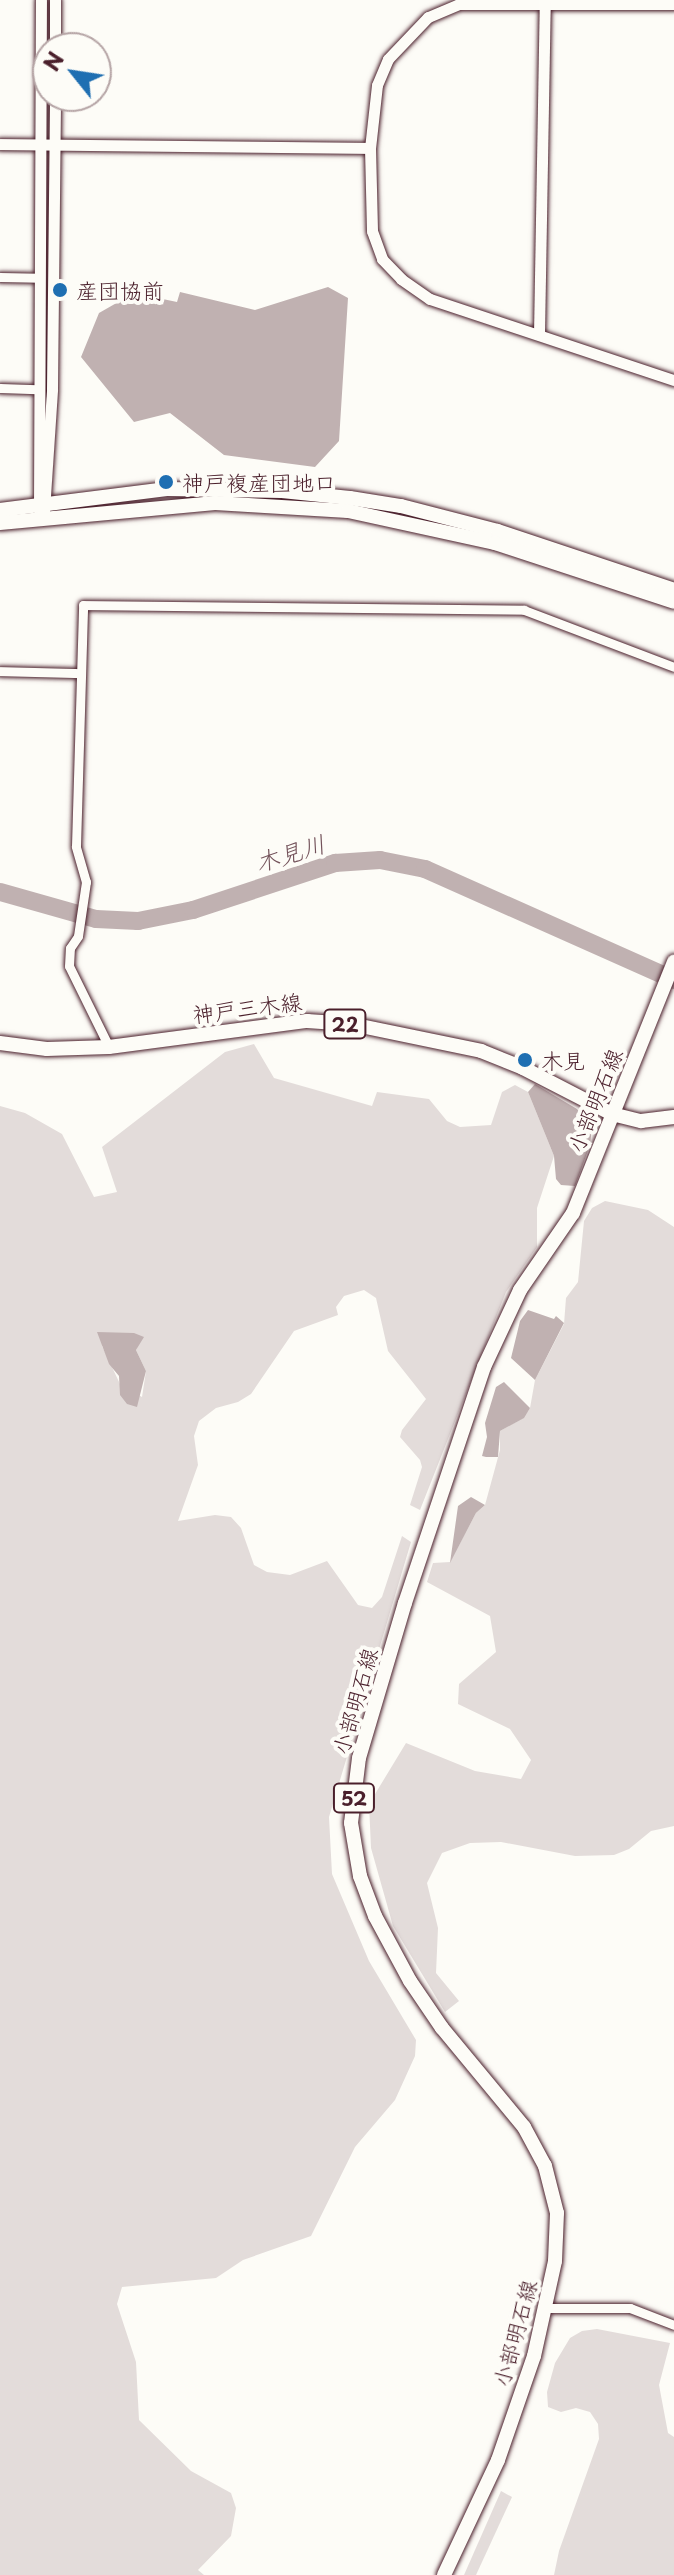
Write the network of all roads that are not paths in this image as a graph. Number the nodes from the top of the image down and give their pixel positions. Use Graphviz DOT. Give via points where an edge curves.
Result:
graph roads {
  1 [pos="41,0"];
  2 [pos="55,0"];
  3 [pos="545,1"];
  4 [pos="674,4"];
  5 [pos="55,32"];
  6 [pos="55,112"];
  7 [pos="0,144"];
  8 [pos="41,145"];
  9 [pos="55,145"];
  10 [pos="370,148"];
  11 [pos="0,277"];
  12 [pos="39,278"];
  13 [pos="539,334"];
  14 [pos="674,380"];
  15 [pos="0,388"];
  16 [pos="37,389"];
  17 [pos="42,508"];
  18 [pos="0,510"];
  19 [pos="0,523"];
  20 [pos="674,590"];
  21 [pos="674,602"];
  22 [pos="674,667"];
  23 [pos="0,671"];
  24 [pos="79,673"];
  25 [pos="674,962"];
  26 [pos="0,1043"];
  27 [pos="109,1047"];
  28 [pos="612,1114"];
  29 [pos="674,1117"];
  30 [pos="545,2308"];
  31 [pos="674,2325"];
  32 [pos="444,2575"];
  1 -- 8 [label="street"];
  2 -- 5 [label="street"];
  3 -- 4 [label="street"];
  3 -- 10 [label="street" via="459,4 428,17 388,59 377,85"];
  3 -- 13 [label="street"];
  6 -- 9 [label="street"];
  7 -- 8 [label="street"];
  8 -- 9 [label="street"];
  8 -- 12 [label="street"];
  9 -- 10 [label="street"];
  9 -- 17 [label="street"];
  10 -- 13 [label="street" via="372,231 391,269 430,299"];
  11 -- 12 [label="street"];
  12 -- 16 [label="street"];
  13 -- 14 [label="street"];
  15 -- 16 [label="street"];
  16 -- 17 [label="street"];
  17 -- 18 [label="main road"];
  17 -- 19 [label="main road"];
  17 -- 20 [label="main road" via="167,489 350,498 498,531"];
  17 -- 21 [label="main road" via="215,503 348,511 495,543"];
  22 -- 24 [label="street" via="524,610 83,605"];
  23 -- 24 [label="street"];
  24 -- 27 [label="street" via="76,846 86,882 69,966"];
  25 -- 28 [label="main road, 小部明石線 / 52"];
  26 -- 27 [label="main road, 神戸三木線 / 22" via="47,1049"];
  27 -- 28 [label="main road, 神戸三木線 / 22" via="307,1021 351,1024 481,1051"];
  28 -- 29 [label="main road, 神戸三木線 / 22" via="641,1121"];
  28 -- 30 [label="main road, 小部明石線 / 52" via="573,1213 520,1290 484,1367 359,1758 351,1823 360,1876 410,1981 524,2127 545,2166 557,2213 555,2261"];
  30 -- 31 [label="street" via="630,2308"];
  30 -- 32 [label="main road, 小部明石線 / 52" via="498,2460"];
}
